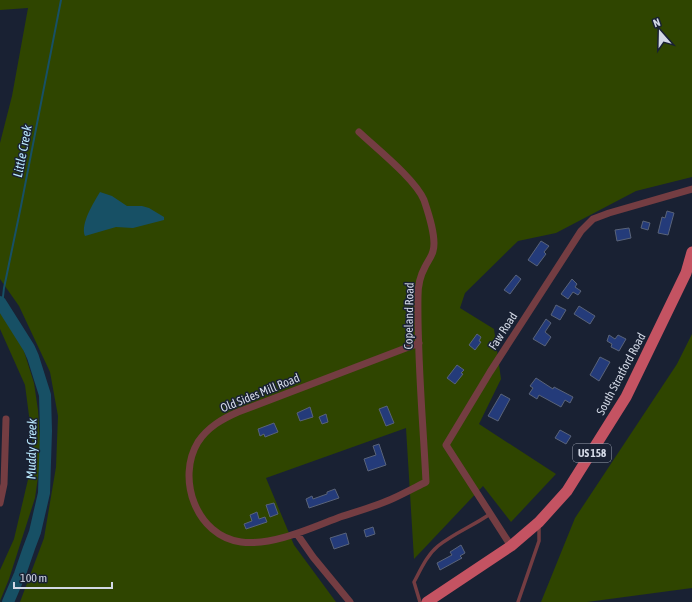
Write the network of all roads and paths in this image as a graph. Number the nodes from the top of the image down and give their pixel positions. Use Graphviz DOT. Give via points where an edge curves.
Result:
graph roads {
  1 [pos="359,132"];
  2 [pos="692,189"];
  3 [pos="692,252"];
  4 [pos="419,344"];
  5 [pos="6,419"];
  6 [pos="426,482"];
  7 [pos="0,503"];
  8 [pos="490,514"];
  9 [pos="539,522"];
  10 [pos="297,534"];
  11 [pos="511,546"];
  12 [pos="350,602"];
  13 [pos="420,602"];
  14 [pos="427,602"];
  15 [pos="518,602"];
  1 -- 4 [label="street, Copeland Road" via="412,183 426,207 434,243 419,285"];
  2 -- 8 [label="street, Faw Road" via="593,219 581,231 490,372 446,445"];
  3 -- 9 [label="main road, South Stratford Road / US 158" via="686,272 626,396 575,480"];
  4 -- 6 [label="street, Copeland Road"];
  4 -- 10 [label="street, Old Sides Mill Road" via="222,419 198,442 188,476 195,505 207,523 223,536 240,542 261,542"];
  5 -- 7 [label="street" via="4,484"];
  6 -- 10 [label="street, Old Sides Mill Road" via="394,498"];
  8 -- 11 [label="street, Faw Road"];
  8 -- 13 [label="lane" via="450,537 430,554 414,582"];
  9 -- 11 [label="main road, South Stratford Road / US 158"];
  9 -- 15 [label="lane" via="539,541"];
  10 -- 12 [label="street"];
  11 -- 14 [label="main road, South Stratford Road / US 158"];
}
